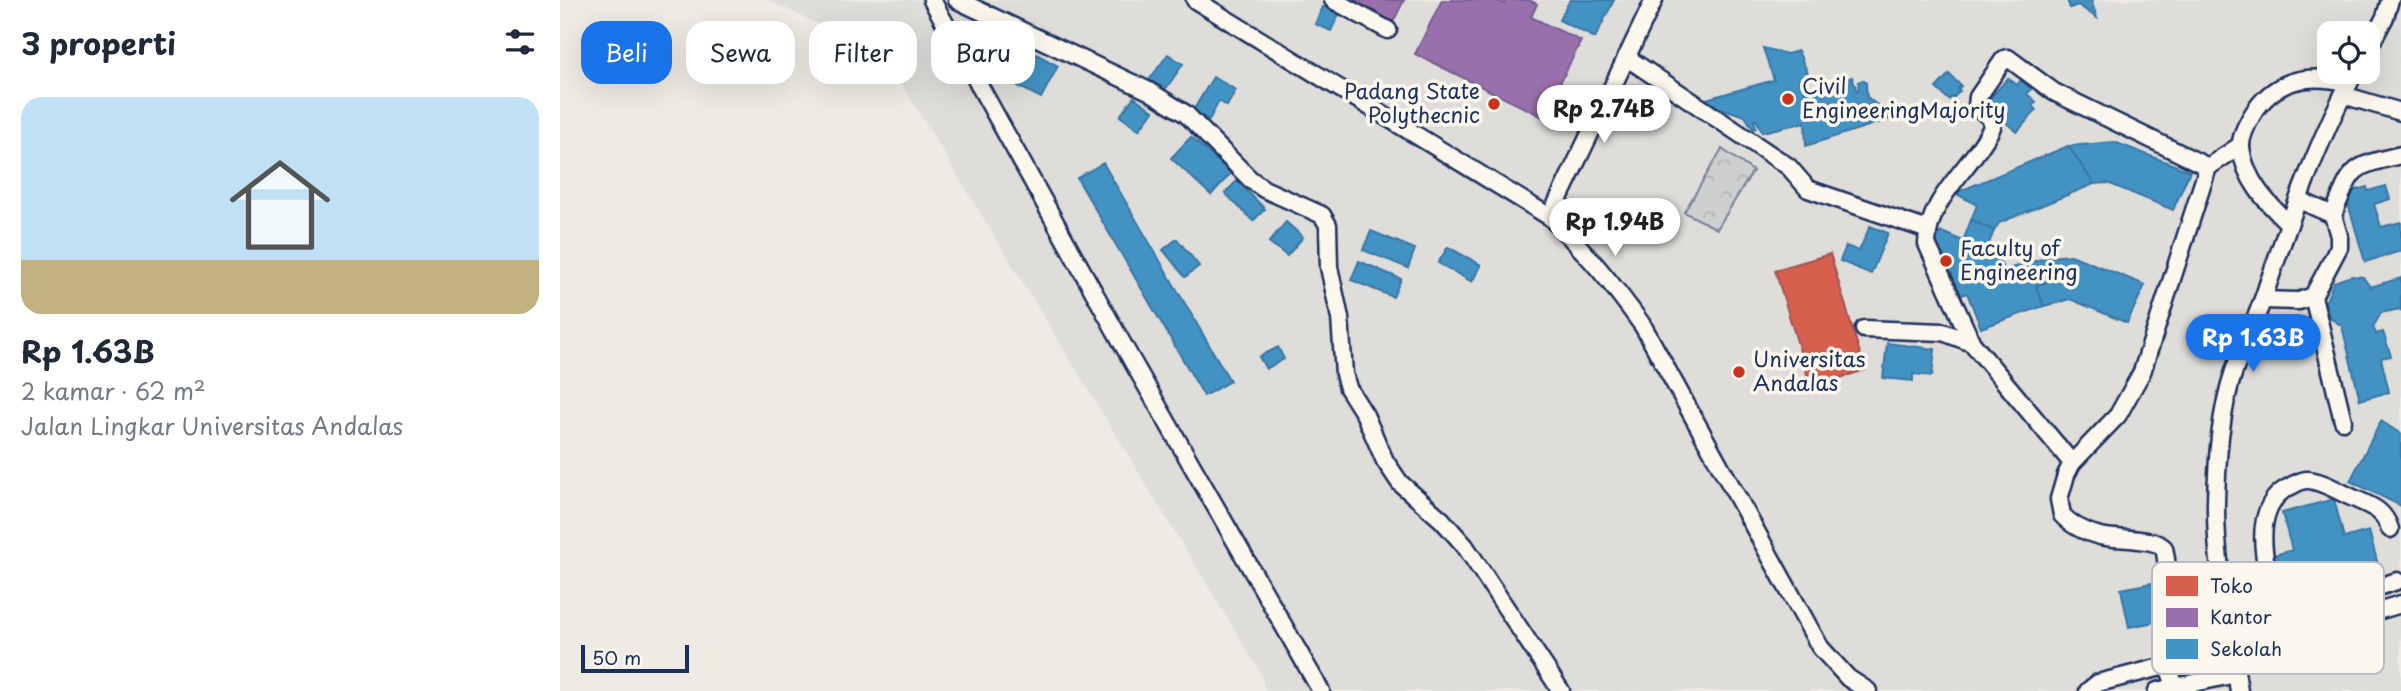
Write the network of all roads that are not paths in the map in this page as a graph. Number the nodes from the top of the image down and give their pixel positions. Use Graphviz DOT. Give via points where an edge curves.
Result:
graph roads {
  1 [pos="932,0"];
  2 [pos="957,0"];
  3 [pos="1195,0"];
  4 [pos="1333,0"];
  5 [pos="1654,0"];
  6 [pos="2391,0"];
  7 [pos="2401,3"];
  8 [pos="2393,19"];
  9 [pos="1388,30"];
  10 [pos="2380,35"];
  11 [pos="1626,57"];
  12 [pos="2317,78"];
  13 [pos="2349,84"];
  14 [pos="2351,84"];
  15 [pos="2401,113"];
  16 [pos="2241,145"];
  17 [pos="2401,155"];
  18 [pos="2208,167"];
  19 [pos="2299,200"];
  20 [pos="2333,215"];
  21 [pos="1550,217"];
  22 [pos="2289,224"];
  23 [pos="1928,230"];
  24 [pos="2312,296"];
  25 [pos="2263,300"];
  26 [pos="1864,329"];
  27 [pos="1972,343"];
  28 [pos="2343,421"];
  29 [pos="2072,464"];
  30 [pos="2390,529"];
  31 [pos="2165,562"];
  32 [pos="2221,562"];
  33 [pos="2267,562"];
  34 [pos="2397,582"];
  35 [pos="2384,586"];
  36 [pos="2401,604"];
  37 [pos="2384,609"];
  38 [pos="2152,669"];
  39 [pos="2171,674"];
  40 [pos="2236,674"];
  41 [pos="2175,687"];
  42 [pos="1321,691"];
  43 [pos="1561,691"];
  44 [pos="1868,691"];
  45 [pos="2088,691"];
  46 [pos="2157,691"];
  47 [pos="2239,691"];
  1 -- 42 [label="street"];
  2 -- 43 [label="street" via="1149,91 1186,114 1250,180 1322,215 1328,225 1348,388 1400,483 1465,546"];
  3 -- 21 [label="street"];
  4 -- 9 [label="street"];
  5 -- 11 [label="street"];
  6 -- 7 [label="street"];
  6 -- 8 [label="street"];
  8 -- 10 [label="street"];
  11 -- 21 [label="street"];
  11 -- 23 [label="street" via="1789,167 1808,189"];
  12 -- 16 [label="street" via="2299,79 2272,92 2258,105"];
  13 -- 19 [label="street"];
  14 -- 15 [label="street"];
  16 -- 18 [label="street"];
  16 -- 22 [label="street" via="2254,185"];
  17 -- 20 [label="street" via="2358,167"];
  18 -- 23 [label="street" via="2054,92 2008,58 1977,100 1991,119 1991,131 1941,201"];
  18 -- 29 [label="street" via="2143,372 2118,415"];
  19 -- 20 [label="street"];
  19 -- 22 [label="street"];
  20 -- 24 [label="street" via="2339,247"];
  21 -- 44 [label="street" via="1585,251 1643,326 1820,647 1848,678"];
  22 -- 25 [label="street"];
  23 -- 27 [label="street" via="1929,253"];
  24 -- 25 [label="street" via="2299,301"];
  24 -- 28 [label="street"];
  25 -- 32 [label="street" via="2234,371 2222,423 2216,527"];
  26 -- 27 [label="street" via="1943,332"];
  27 -- 29 [label="street"];
  29 -- 31 [label="street" via="2061,487 2062,515 2101,537 2154,542 2164,548"];
  30 -- 33 [label="street" via="2386,516 2374,507 2306,480 2276,495 2268,508 2263,541"];
  34 -- 35 [label="street"];
  36 -- 37 [label="street"];
  38 -- 45 [label="street" via="2098,683"];
  39 -- 41 [label="street"];
  40 -- 41 [label="street"];
  40 -- 47 [label="street"];
  41 -- 46 [label="street"];
}
